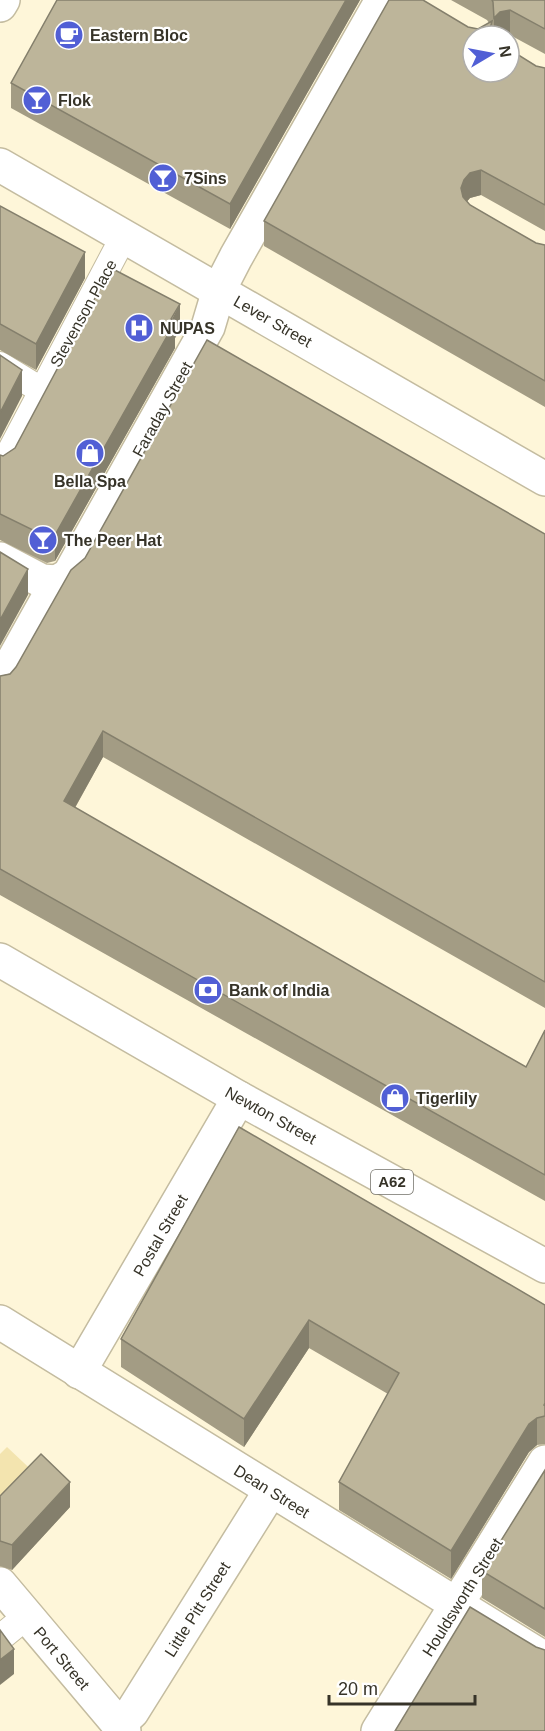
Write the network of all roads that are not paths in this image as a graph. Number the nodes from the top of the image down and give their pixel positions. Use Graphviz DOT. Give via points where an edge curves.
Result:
graph roads {
  1 [pos="3,0"];
  2 [pos="382,0"];
  3 [pos="0,5"];
  4 [pos="0,165"];
  5 [pos="124,236"];
  6 [pos="219,290"];
  7 [pos="0,364"];
  8 [pos="41,390"];
  9 [pos="2,467"];
  10 [pos="545,479"];
  11 [pos="0,559"];
  12 [pos="57,582"];
  13 [pos="0,684"];
  14 [pos="0,960"];
  15 [pos="239,1098"];
  16 [pos="545,1266"];
  17 [pos="0,1322"];
  18 [pos="79,1371"];
  19 [pos="545,1462"];
  20 [pos="271,1490"];
  21 [pos="0,1584"];
  22 [pos="458,1607"];
  23 [pos="27,1616"];
  24 [pos="0,1638"];
  25 [pos="545,1659"];
  26 [pos="122,1728"];
  27 [pos="378,1731"];
  1 -- 3 [label="street"];
  2 -- 6 [label="street, Faraday Street"];
  4 -- 5 [label="street, Lever Street"];
  5 -- 6 [label="street, Lever Street"];
  5 -- 8 [label="lane, Stevenson Place"];
  6 -- 10 [label="street, Lever Street"];
  6 -- 12 [label="street, Faraday Street" via="208,327 69,575"];
  7 -- 8 [label="lane"];
  8 -- 9 [label="lane, Stevenson Place"];
  11 -- 12 [label="street" via="42,581"];
  12 -- 13 [label="street, Faraday Street"];
  14 -- 15 [label="street, Newton Street / A62"];
  15 -- 16 [label="street, Newton Street / A62"];
  15 -- 18 [label="street, Postal Street"];
  17 -- 18 [label="street, Dean Street"];
  18 -- 20 [label="street, Dean Street"];
  19 -- 22 [label="street, Houldsworth Street"];
  20 -- 22 [label="street, Dean Street"];
  20 -- 26 [label="street, Little Pitt Street"];
  21 -- 23 [label="street, Port Street"];
  22 -- 25 [label="street, Dean Street"];
  22 -- 27 [label="street, Houldsworth Street"];
  23 -- 24 [label="lane"];
  23 -- 26 [label="street, Port Street"];
}
